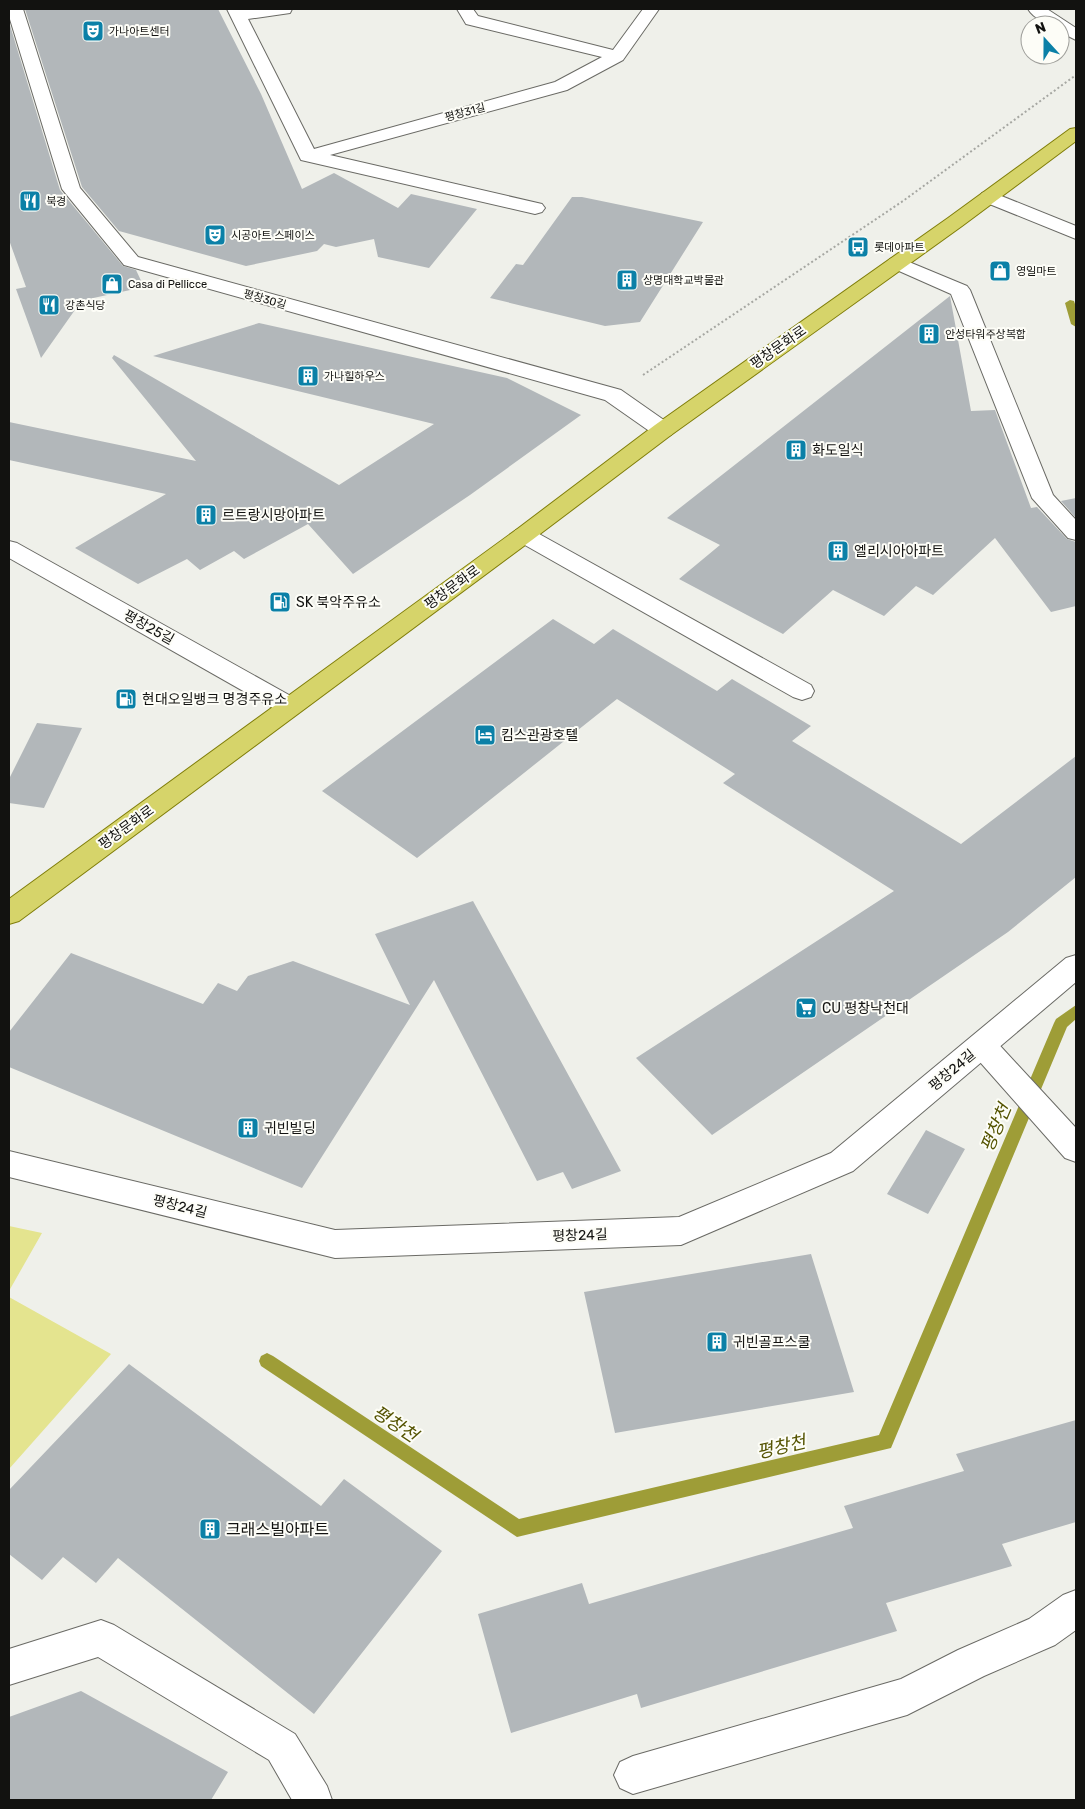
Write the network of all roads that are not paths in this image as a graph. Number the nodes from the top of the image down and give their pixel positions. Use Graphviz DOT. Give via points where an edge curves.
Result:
graph roads {
  1 [pos="15,9"];
  2 [pos="284,9"];
  3 [pos="465,9"];
  4 [pos="651,9"];
  5 [pos="1036,9"];
  6 [pos="237,12"];
  7 [pos="1076,35"];
  8 [pos="617,56"];
  9 [pos="1076,133"];
  10 [pos="308,156"];
  11 [pos="989,198"];
  12 [pos="535,208"];
  13 [pos="1076,233"];
  14 [pos="897,263"];
  15 [pos="662,430"];
  16 [pos="1076,533"];
  17 [pos="524,535"];
  18 [pos="9,548"];
  19 [pos="802,692"];
  20 [pos="289,706"];
  21 [pos="9,913"];
  22 [pos="1076,966"];
  23 [pos="982,1045"];
  24 [pos="1065,1122"];
  25 [pos="1076,1149"];
  26 [pos="9,1164"];
  27 [pos="1076,1608"];
  28 [pos="9,1667"];
  29 [pos="633,1775"];
  30 [pos="313,1800"];
  1 -- 15 [label="street, 평창30길" via="71,189 131,261 612,395"];
  2 -- 6 [label="street"];
  3 -- 8 [label="street" via="472,20"];
  4 -- 8 [label="street, 평창31길"];
  5 -- 7 [label="street"];
  6 -- 10 [label="street"];
  8 -- 10 [label="street, 평창31길" via="561,86"];
  9 -- 11 [label="main road, 평창문화로"];
  10 -- 12 [label="street"];
  11 -- 13 [label="street"];
  11 -- 14 [label="main road, 평창문화로"];
  14 -- 15 [label="main road, 평창문화로"];
  14 -- 16 [label="street" via="960,290 1043,498"];
  15 -- 17 [label="main road, 평창문화로"];
  17 -- 19 [label="street"];
  17 -- 20 [label="main road, 평창문화로"];
  18 -- 20 [label="street, 평창25길"];
  20 -- 21 [label="main road, 평창문화로"];
  22 -- 23 [label="street, 평창24길"];
  23 -- 24 [label="street"];
  23 -- 26 [label="street, 평창24길" via="842,1162 680,1231 335,1244"];
  24 -- 25 [label="street"];
  27 -- 29 [label="street" via="1042,1632 907,1696"];
  28 -- 30 [label="street" via="101,1638 282,1747"];
}
